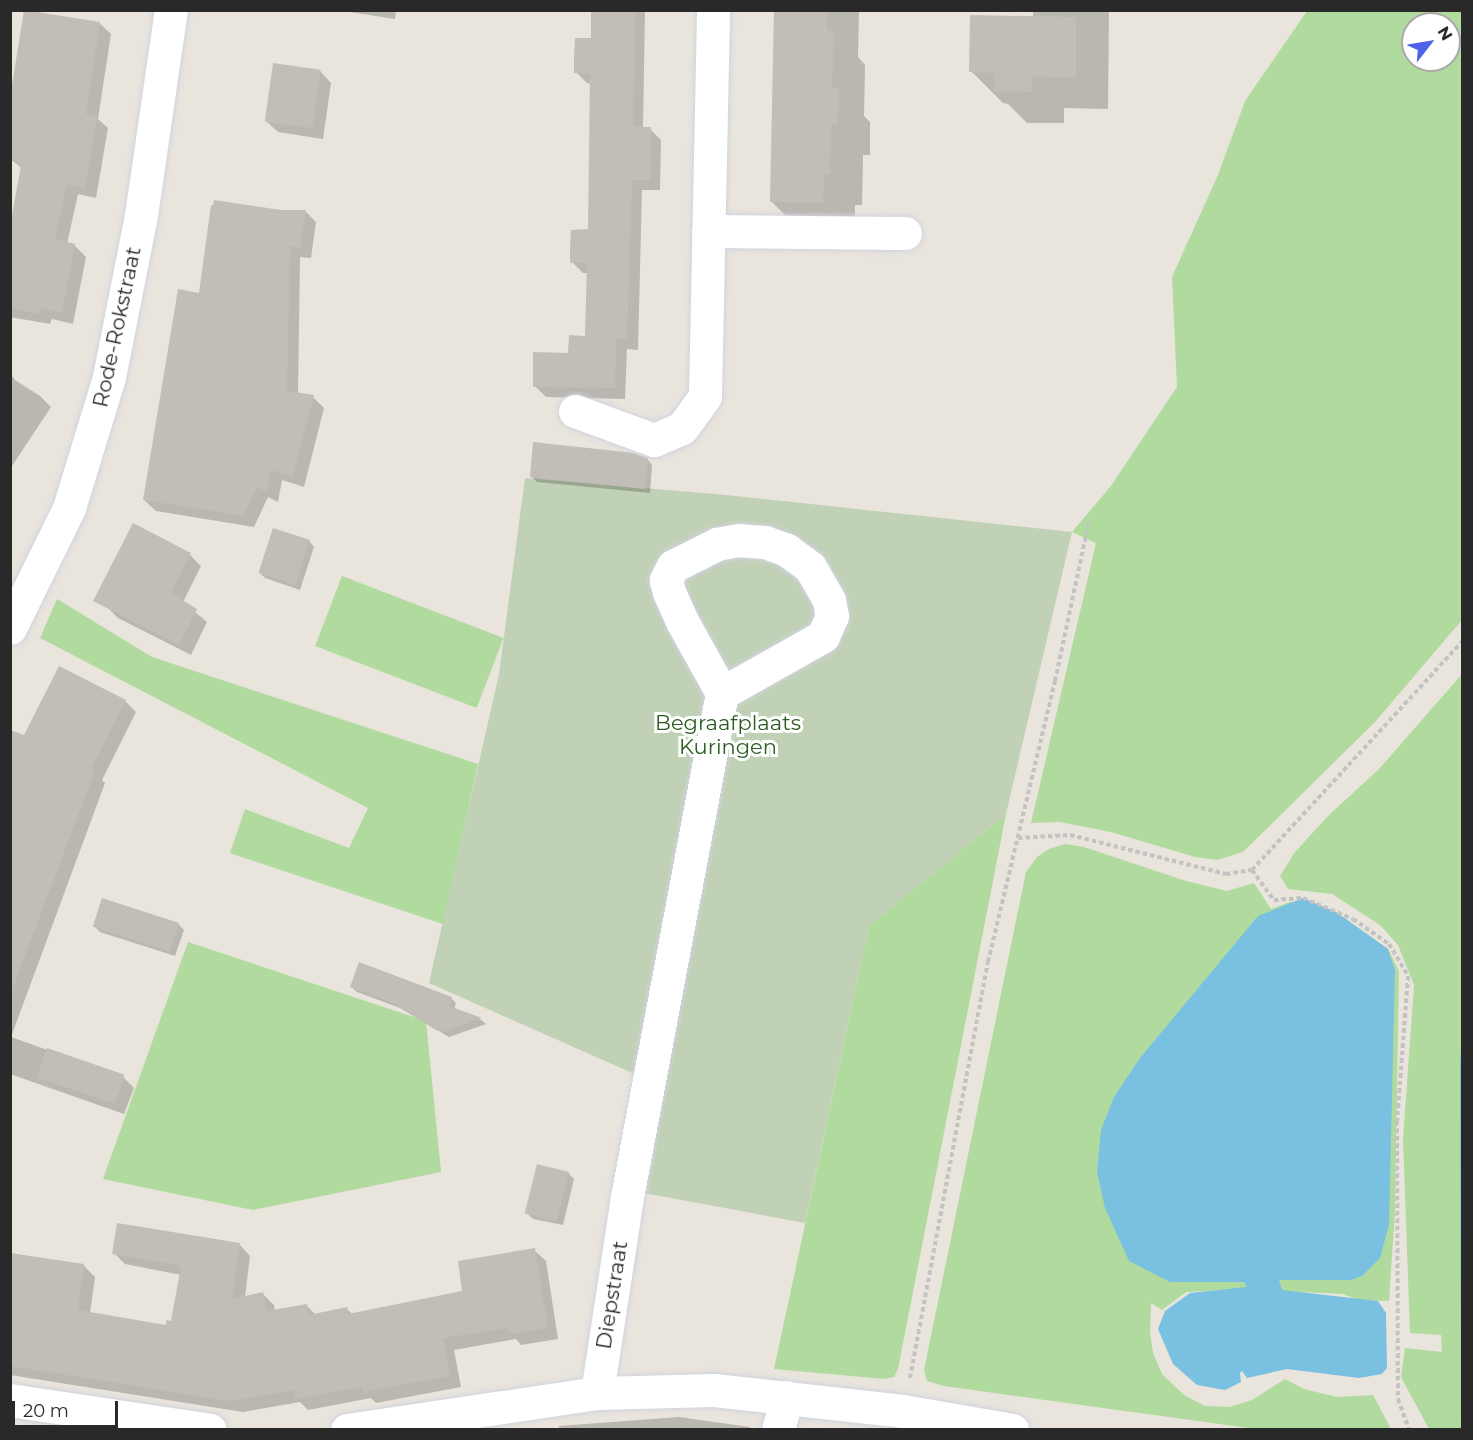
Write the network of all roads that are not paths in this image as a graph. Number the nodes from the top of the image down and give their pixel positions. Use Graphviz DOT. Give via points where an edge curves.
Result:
graph roads {
  1 [pos="171,10"];
  2 [pos="713,10"];
  3 [pos="708,231"];
  4 [pos="905,233"];
  5 [pos="575,411"];
  6 [pos="10,628"];
  7 [pos="722,693"];
  8 [pos="597,1393"];
  9 [pos="788,1397"];
  10 [pos="10,1400"];
  11 [pos="210,1430"];
  12 [pos="347,1430"];
  13 [pos="778,1430"];
  14 [pos="1012,1430"];
  1 -- 6 [label="street, Rode-Rokstraat" via="141,215 109,377 69,508"];
  2 -- 3 [label="street"];
  3 -- 4 [label="street"];
  3 -- 5 [label="street" via="705,396 682,428 654,440"];
  7 -- 7 [label="street" via="823,636 832,616 829,600 810,567 787,549 765,542 717,543 674,566 666,580 683,623"];
  7 -- 8 [label="street, Diepstraat" via="627,1197"];
  8 -- 9 [label="street" via="714,1390"];
  8 -- 12 [label="street"];
  9 -- 13 [label="street"];
  9 -- 14 [label="street"];
  10 -- 11 [label="street"];
}
